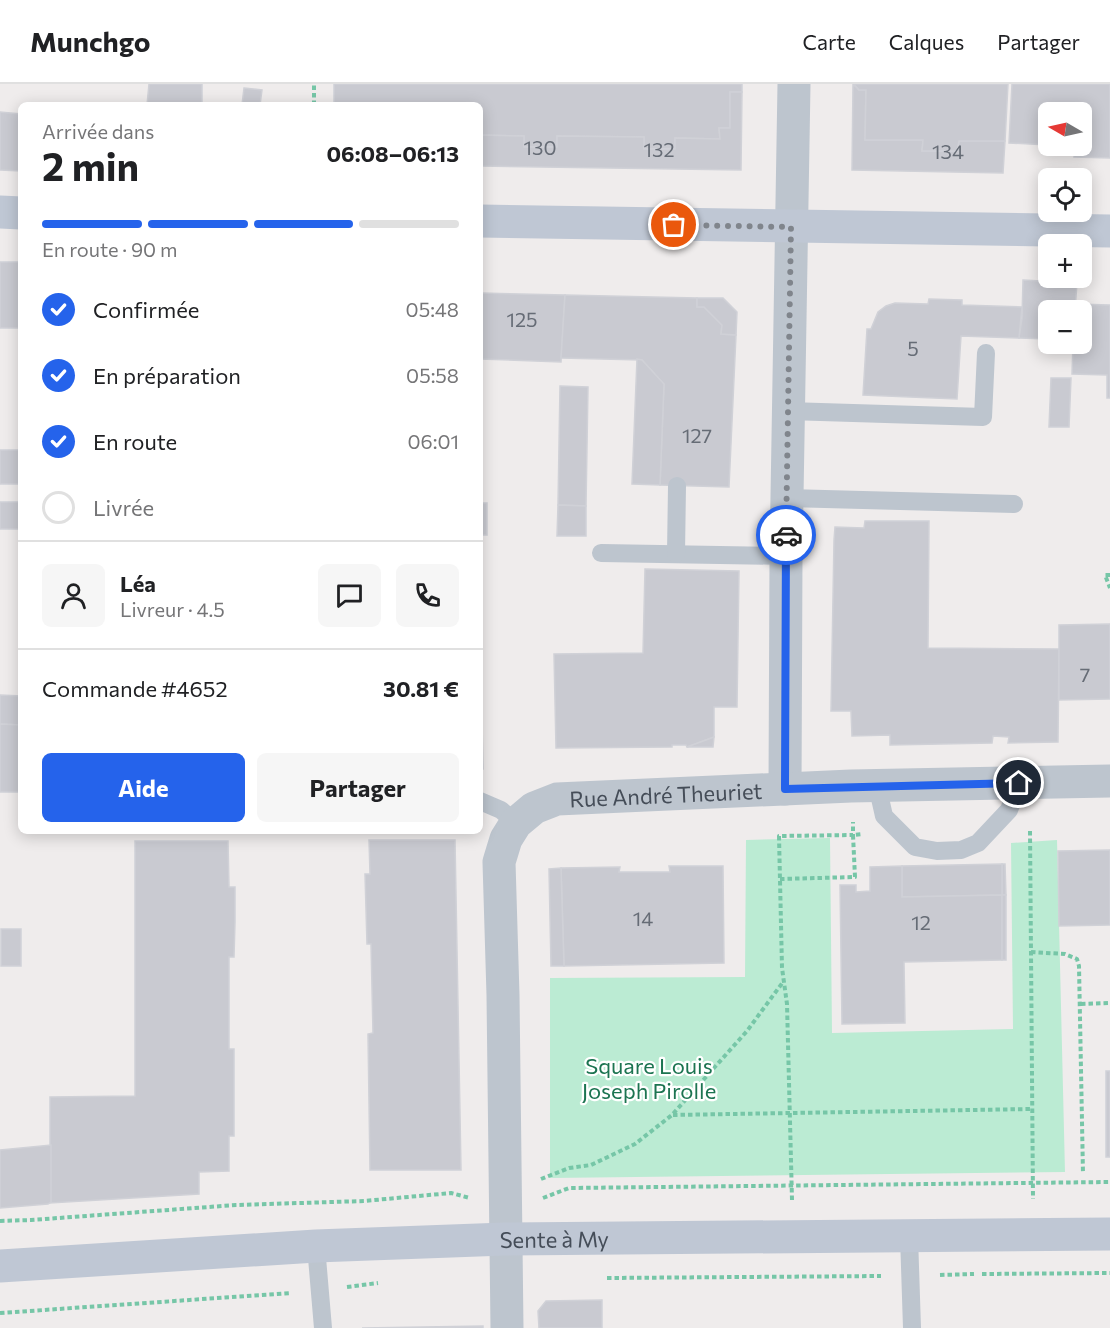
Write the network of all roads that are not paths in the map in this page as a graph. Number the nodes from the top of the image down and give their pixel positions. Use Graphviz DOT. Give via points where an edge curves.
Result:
graph roads {
  1 [pos="794,84"];
  2 [pos="0,212"];
  3 [pos="18,213"];
  4 [pos="483,221"];
  5 [pos="791,227"];
  6 [pos="1110,231"];
  7 [pos="986,353"];
  8 [pos="788,411"];
  9 [pos="678,486"];
  10 [pos="787,498"];
  11 [pos="1014,504"];
  12 [pos="601,553"];
  13 [pos="676,554"];
  14 [pos="786,556"];
  15 [pos="1110,781"];
  16 [pos="1024,783"];
  17 [pos="864,786"];
  18 [pos="785,789"];
  19 [pos="483,802"];
  20 [pos="516,823"];
  21 [pos="1110,1234"];
  22 [pos="909,1236"];
  23 [pos="505,1239"];
  24 [pos="316,1246"];
  25 [pos="0,1266"];
  26 [pos="323,1328"];
  27 [pos="507,1328"];
  28 [pos="912,1328"];
  1 -- 5 [label="street"];
  2 -- 3 [label="street"];
  4 -- 5 [label="street"];
  5 -- 6 [label="street"];
  5 -- 8 [label="street"];
  7 -- 8 [label="lane" via="983,417"];
  8 -- 10 [label="street"];
  9 -- 13 [label="lane"];
  10 -- 11 [label="lane"];
  10 -- 14 [label="street"];
  12 -- 13 [label="lane"];
  13 -- 14 [label="lane"];
  14 -- 18 [label="street"];
  15 -- 16 [label="street, Rue André Theuriet"];
  16 -- 17 [label="street, Rue André Theuriet"];
  16 -- 17 [label="lane" via="1009,810 978,843 961,850 936,851 915,847 884,816"];
  17 -- 18 [label="street, Rue André Theuriet"];
  18 -- 20 [label="street, Rue André Theuriet" via="557,799 534,808"];
  19 -- 20 [label="lane" via="501,810"];
  20 -- 23 [label="street, Rue André Theuriet" via="499,862"];
  21 -- 22 [label="street, Sente à My"];
  22 -- 23 [label="street, Sente à My"];
  22 -- 28 [label="lane"];
  23 -- 24 [label="street, Sente à My"];
  23 -- 27 [label="street, Rue André Theuriet"];
  24 -- 25 [label="street, Sente à My"];
  24 -- 26 [label="lane"];
}
